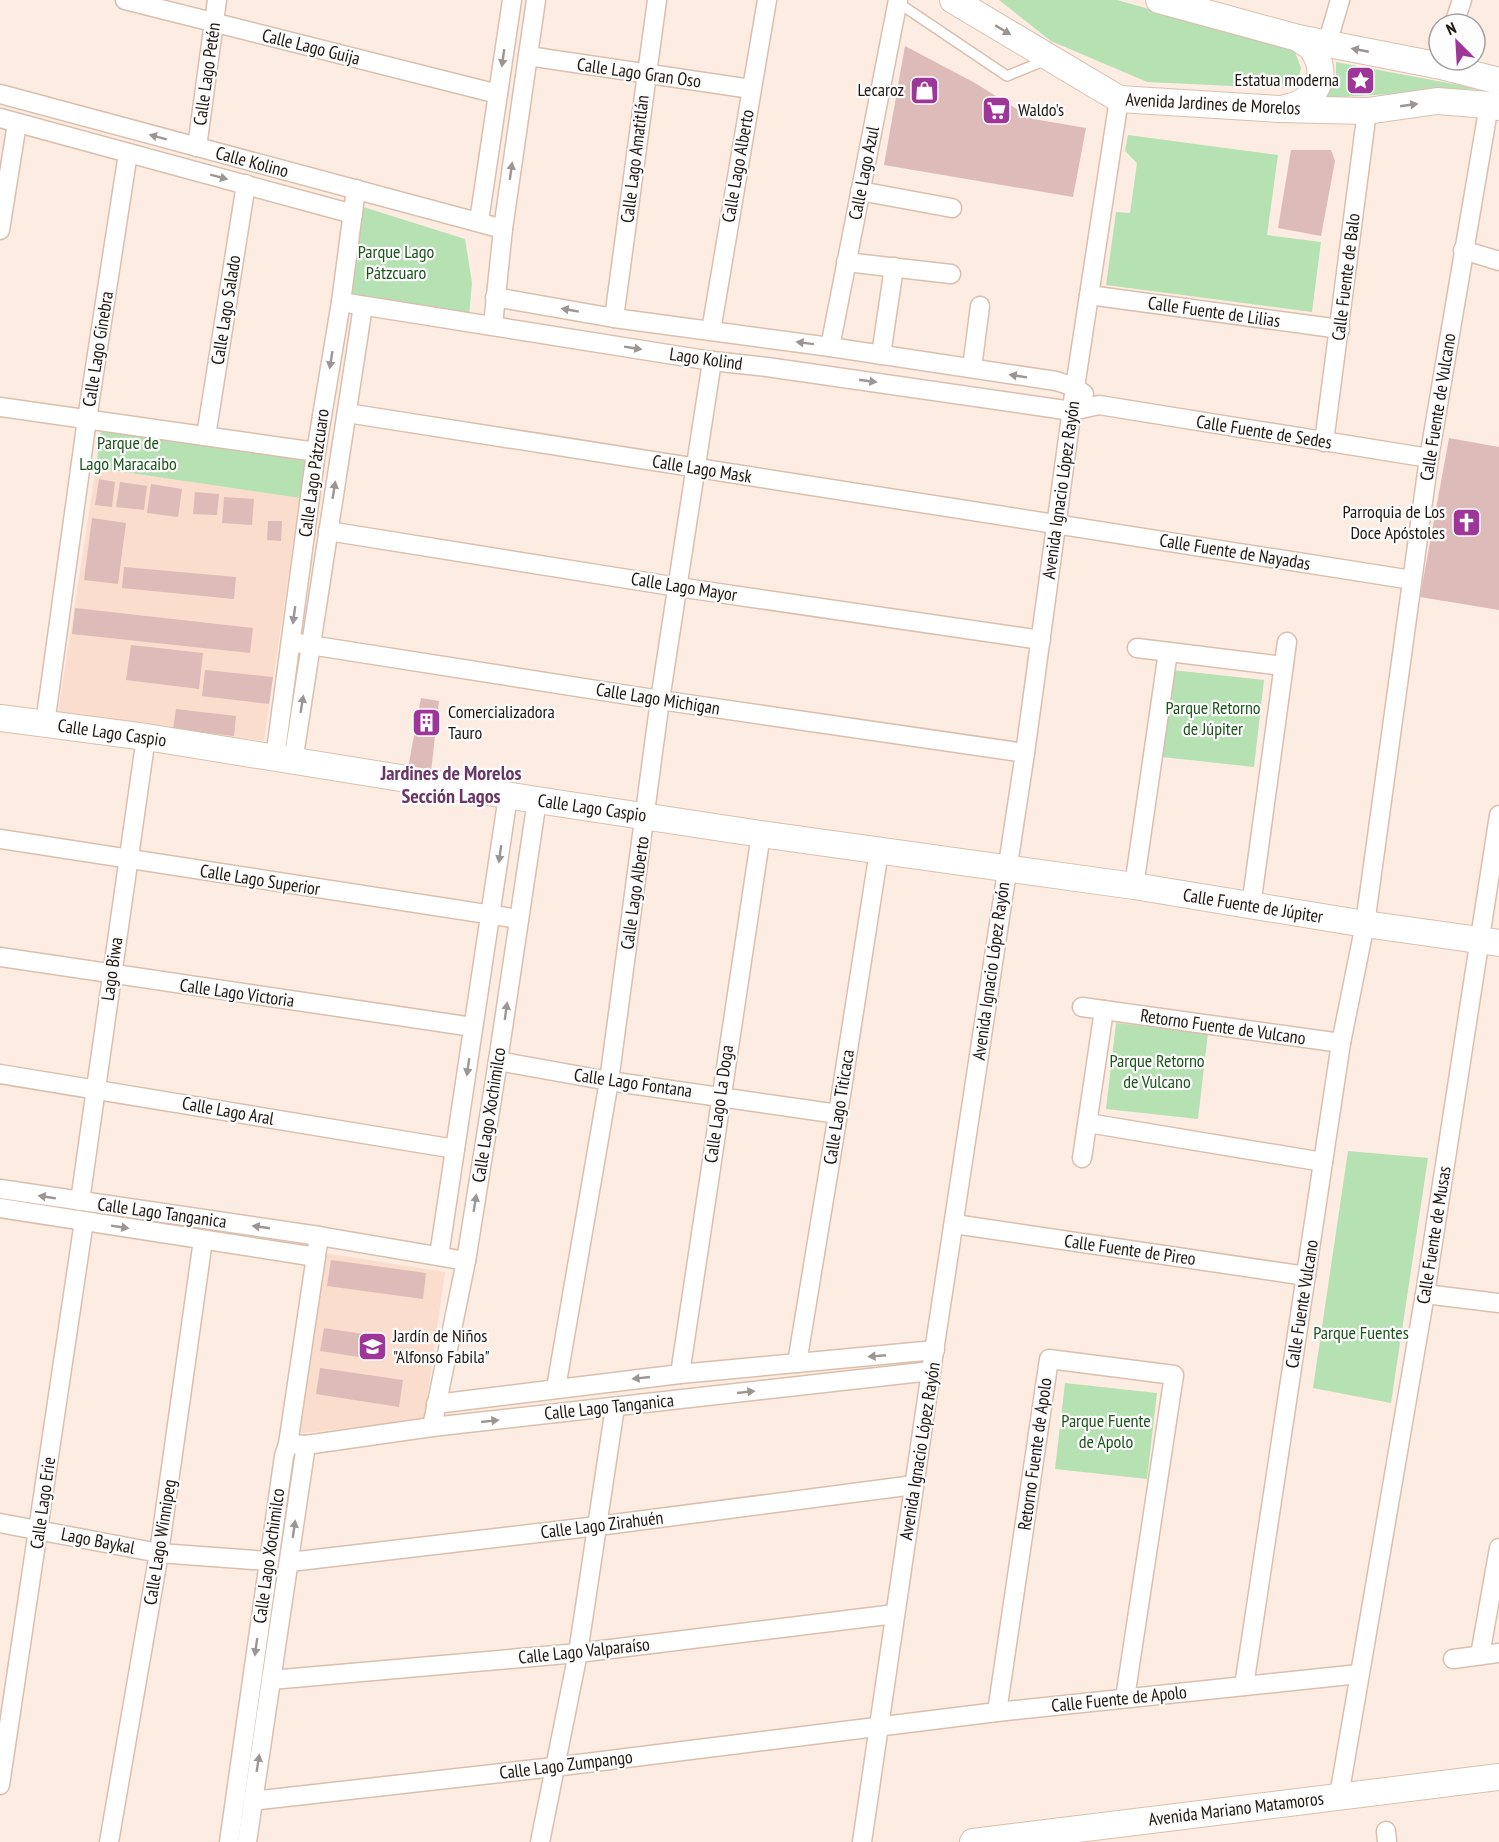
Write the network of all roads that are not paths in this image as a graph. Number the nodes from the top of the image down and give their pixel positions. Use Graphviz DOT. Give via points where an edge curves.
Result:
graph roads {
  1 [pos="125,0"];
  2 [pos="217,0"];
  3 [pos="512,0"];
  4 [pos="536,0"];
  5 [pos="657,0"];
  6 [pos="767,0"];
  7 [pos="1340,0"];
  8 [pos="897,1"];
  9 [pos="1163,1"];
  10 [pos="958,2"];
  11 [pos="1198,5"];
  12 [pos="214,22"];
  13 [pos="507,34"];
  14 [pos="530,38"];
  15 [pos="1298,38"];
  16 [pos="1327,44"];
  17 [pos="528,56"];
  18 [pos="1051,58"];
  19 [pos="1427,61"];
  20 [pos="1470,72"];
  21 [pos="646,74"];
  22 [pos="1499,81"];
  23 [pos="751,89"];
  24 [pos="0,94"];
  25 [pos="498,94"];
  26 [pos="1119,99"];
  27 [pos="1494,106"];
  28 [pos="1279,109"];
  29 [pos="1367,111"];
  30 [pos="68,113"];
  31 [pos="8,120"];
  32 [pos="61,135"];
  33 [pos="197,147"];
  34 [pos="128,153"];
  35 [pos="246,184"];
  36 [pos="357,189"];
  37 [pos="860,191"];
  38 [pos="952,208"];
  39 [pos="353,214"];
  40 [pos="479,221"];
  41 [pos="503,229"];
  42 [pos="0,230"];
  43 [pos="1463,250"];
  44 [pos="1499,261"];
  45 [pos="846,262"];
  46 [pos="894,267"];
  47 [pos="951,274"];
  48 [pos="1089,295"];
  49 [pos="495,297"];
  50 [pos="341,302"];
  51 [pos="363,306"];
  52 [pos="980,306"];
  53 [pos="614,318"];
  54 [pos="493,325"];
  55 [pos="1340,329"];
  56 [pos="711,331"];
  57 [pos="772,339"];
  58 [pos="830,347"];
  59 [pos="881,355"];
  60 [pos="712,361"];
  61 [pos="767,367"];
  62 [pos="972,368"];
  63 [pos="1075,387"];
  64 [pos="1099,405"];
  65 [pos="0,407"];
  66 [pos="1072,411"];
  67 [pos="347,413"];
  68 [pos="87,419"];
  69 [pos="206,436"];
  70 [pos="1324,442"];
  71 [pos="316,452"];
  72 [pos="1429,458"];
  73 [pos="697,468"];
  74 [pos="1057,524"];
  75 [pos="328,531"];
  76 [pos="1412,580"];
  77 [pos="299,582"];
  78 [pos="320,585"];
  79 [pos="678,587"];
  80 [pos="1041,640"];
  81 [pos="291,642"];
  82 [pos="1287,642"];
  83 [pos="311,645"];
  84 [pos="1137,648"];
  85 [pos="1168,652"];
  86 [pos="1283,666"];
  87 [pos="660,700"];
  88 [pos="0,718"];
  89 [pos="45,724"];
  90 [pos="146,737"];
  91 [pos="1025,753"];
  92 [pos="284,760"];
  93 [pos="508,796"];
  94 [pos="537,800"];
  95 [pos="645,816"];
  96 [pos="1498,823"];
  97 [pos="761,834"];
  98 [pos="0,840"];
  99 [pos="879,851"];
  100 [pos="128,860"];
  101 [pos="1006,869"];
  102 [pos="1134,886"];
  103 [pos="1251,906"];
  104 [pos="491,916"];
  105 [pos="519,919"];
  106 [pos="1365,924"];
  107 [pos="1490,942"];
  108 [pos="0,957"];
  109 [pos="112,974"];
  110 [pos="1082,1007"];
  111 [pos="1104,1010"];
  112 [pos="474,1028"];
  113 [pos="1341,1043"];
  114 [pos="498,1061"];
  115 [pos="0,1074"];
  116 [pos="609,1081"];
  117 [pos="96,1088"];
  118 [pos="720,1096"];
  119 [pos="838,1114"];
  120 [pos="1088,1124"];
  121 [pos="455,1149"];
  122 [pos="1082,1158"];
  123 [pos="1323,1162"];
  124 [pos="0,1189"];
  125 [pos="80,1202"];
  126 [pos="0,1208"];
  127 [pos="84,1221"];
  128 [pos="954,1224"];
  129 [pos="319,1236"];
  130 [pos="203,1240"];
  131 [pos="439,1256"];
  132 [pos="315,1257"];
  133 [pos="465,1261"];
  134 [pos="1306,1276"];
  135 [pos="1425,1294"];
  136 [pos="1499,1303"];
  137 [pos="935,1350"];
  138 [pos="797,1363"];
  139 [pos="931,1371"];
  140 [pos="710,1372"];
  141 [pos="680,1374"];
  142 [pos="556,1388"];
  143 [pos="709,1396"];
  144 [pos="436,1404"];
  145 [pos="615,1407"];
  146 [pos="432,1427"];
  147 [pos="288,1444"];
  148 [pos="306,1446"];
  149 [pos="914,1485"];
  150 [pos="0,1523"];
  151 [pos="598,1526"];
  152 [pos="39,1530"];
  153 [pos="1499,1548"];
  154 [pos="159,1552"];
  155 [pos="268,1561"];
  156 [pos="290,1562"];
  157 [pos="896,1614"];
  158 [pos="578,1653"];
  159 [pos="1499,1653"];
  160 [pos="1480,1655"];
  161 [pos="1454,1659"];
  162 [pos="1359,1674"];
  163 [pos="271,1680"];
  164 [pos="1244,1686"];
  165 [pos="1125,1698"];
  166 [pos="997,1712"];
  167 [pos="879,1726"];
  168 [pos="554,1767"];
  169 [pos="1499,1777"];
  170 [pos="0,1785"];
  171 [pos="1338,1796"];
  172 [pos="252,1801"];
  173 [pos="109,1842"];
  174 [pos="229,1842"];
  175 [pos="247,1842"];
  176 [pos="540,1842"];
  177 [pos="862,1842"];
  178 [pos="973,1842"];
  1 -- 12 [label="street, Calle Lago Guija"];
  2 -- 12 [label="street, Calle Lago Petén"];
  3 -- 13 [label="street"];
  4 -- 14 [label="street"];
  5 -- 21 [label="street, Calle Lago Amatitlán"];
  6 -- 23 [label="street, Calle Lago Alberto"];
  7 -- 16 [label="street"];
  8 -- 18 [label="lane" via="1007,76"];
  8 -- 37 [label="street, Calle Lago Azul"];
  9 -- 11 [label="street"];
  10 -- 18 [label="street, Avenida Jardines de Morelos, one-way"];
  11 -- 15 [label="street"];
  12 -- 25 [label="street, Calle Lago Guija"];
  12 -- 33 [label="street, Calle Lago Petén"];
  13 -- 14 [label="street"];
  13 -- 25 [label="street, one-way"];
  14 -- 17 [label="street"];
  15 -- 16 [label="street"];
  15 -- 28 [label="street" via="1312,48 1320,64 1319,82 1311,97"];
  19 -- 16 [label="street, one-way"];
  17 -- 21 [label="street, Calle Lago Gran Oso"];
  41 -- 17 [label="street, one-way"];
  18 -- 26 [label="street, Avenida Jardines de Morelos"];
  20 -- 22 [label="street"];
  21 -- 23 [label="street, Calle Lago Gran Oso"];
  21 -- 53 [label="street, Calle Lago Amatitlán"];
  23 -- 56 [label="street, Calle Lago Alberto"];
  24 -- 30 [label="street, Calle Kolino"];
  25 -- 40 [label="street"];
  26 -- 28 [label="street, Avenida Jardines de Morelos"];
  26 -- 48 [label="street, Avenida Ignacio López Rayón"];
  29 -- 27 [label="street, Avenida Jardines de Morelos, one-way" via="1437,101"];
  27 -- 43 [label="street, Calle Fuente de Vulcano"];
  28 -- 29 [label="street, Avenida Jardines de Morelos"];
  29 -- 55 [label="street, Calle Fuente de Balo"];
  30 -- 32 [label="street"];
  33 -- 30 [label="street, Calle Kolino, one-way"];
  31 -- 32 [label="street, Calle Kolino"];
  31 -- 42 [label="street"];
  32 -- 34 [label="street, Calle Kolino"];
  33 -- 36 [label="street, Calle Kolino"];
  34 -- 35 [label="street, Calle Kolino, one-way"];
  34 -- 68 [label="street, Calle Lago Ginebra"];
  35 -- 39 [label="street, Calle Kolino"];
  35 -- 69 [label="street, Calle Lago Salado"];
  36 -- 39 [label="street, Calle Lago Pátzcuaro"];
  36 -- 40 [label="street, Calle Kolino"];
  37 -- 38 [label="street"];
  37 -- 45 [label="street, Calle Lago Azul"];
  39 -- 50 [label="street, Calle Lago Pátzcuaro"];
  40 -- 41 [label="street, Calle Kolino"];
  41 -- 49 [label="street"];
  43 -- 44 [label="street"];
  43 -- 72 [label="street, Calle Fuente de Vulcano"];
  45 -- 46 [label="street"];
  45 -- 58 [label="street, Calle Lago Azul"];
  46 -- 47 [label="street"];
  46 -- 59 [label="street"];
  48 -- 55 [label="street, Calle Fuente de Lilias"];
  48 -- 63 [label="street, Avenida Ignacio López Rayón"];
  53 -- 49 [label="street, Lago Kolind, one-way"];
  49 -- 54 [label="street"];
  50 -- 51 [label="street, Lago Kolind"];
  50 -- 71 [label="street, Calle Lago Pátzcuaro, one-way"];
  51 -- 54 [label="street, Lago Kolind"];
  51 -- 67 [label="street, Calle Lago Pátzcuaro"];
  52 -- 62 [label="street"];
  53 -- 56 [label="street, Lago Kolind"];
  54 -- 60 [label="street, Lago Kolind, one-way"];
  55 -- 70 [label="street, Calle Fuente de Balo"];
  56 -- 57 [label="street, Lago Kolind"];
  58 -- 57 [label="street, Lago Kolind, one-way"];
  57 -- 61 [label="street"];
  58 -- 59 [label="street, Lago Kolind"];
  59 -- 62 [label="street, Lago Kolind"];
  60 -- 61 [label="street, Lago Kolind"];
  60 -- 73 [label="street, Calle Lago Alberto"];
  61 -- 66 [label="street, Lago Kolind, one-way"];
  63 -- 62 [label="street, Lago Kolind, one-way"];
  63 -- 64 [label="street, Calle Fuente de Sedes"];
  63 -- 66 [label="street, Avenida Ignacio López Rayón"];
  64 -- 66 [label="street, Calle Fuente de Sedes"];
  64 -- 70 [label="street, Calle Fuente de Sedes"];
  65 -- 68 [label="street"];
  66 -- 74 [label="street, Avenida Ignacio López Rayón"];
  67 -- 73 [label="street, Calle Lago Mask"];
  75 -- 67 [label="street, Calle Lago Pátzcuaro, one-way"];
  68 -- 69 [label="street"];
  68 -- 89 [label="street, Calle Lago Ginebra"];
  69 -- 71 [label="street"];
  70 -- 72 [label="street, Calle Fuente de Sedes"];
  71 -- 77 [label="street, Calle Lago Pátzcuaro"];
  72 -- 76 [label="street, Calle Fuente de Vulcano"];
  73 -- 74 [label="street, Calle Lago Mask"];
  73 -- 79 [label="street, Calle Lago Alberto"];
  74 -- 76 [label="street, Calle Fuente de Nayadas"];
  74 -- 80 [label="street, Avenida Ignacio López Rayón"];
  75 -- 78 [label="street, Calle Lago Pátzcuaro"];
  75 -- 79 [label="street, Calle Lago Mayor"];
  76 -- 106 [label="street, Calle Fuente de Vulcano"];
  77 -- 78 [label="street"];
  77 -- 81 [label="street, Calle Lago Pátzcuaro, one-way"];
  78 -- 83 [label="street, Calle Lago Pátzcuaro"];
  79 -- 80 [label="street, Calle Lago Mayor"];
  79 -- 87 [label="street, Calle Lago Alberto"];
  80 -- 91 [label="street, Avenida Ignacio López Rayón"];
  81 -- 83 [label="street, Calle Lago Michigan"];
  81 -- 92 [label="street, Calle Lago Pátzcuaro"];
  82 -- 86 [label="street"];
  83 -- 87 [label="street, Calle Lago Michigan"];
  92 -- 83 [label="street, Calle Lago Pátzcuaro, one-way"];
  84 -- 85 [label="street"];
  85 -- 86 [label="street"];
  85 -- 102 [label="street"];
  86 -- 103 [label="street"];
  87 -- 91 [label="street, Calle Lago Michigan"];
  87 -- 95 [label="street, Calle Lago Alberto"];
  88 -- 89 [label="street, Calle Lago Caspio"];
  89 -- 90 [label="street, Calle Lago Caspio"];
  90 -- 92 [label="street, Calle Lago Caspio"];
  90 -- 100 [label="street, Lago Biwa"];
  91 -- 101 [label="street, Avenida Ignacio López Rayón"];
  92 -- 93 [label="street, Calle Lago Caspio"];
  93 -- 94 [label="street, Calle Lago Caspio"];
  93 -- 104 [label="street, Calle Lago Xochimilco, one-way"];
  94 -- 95 [label="street, Calle Lago Caspio"];
  94 -- 105 [label="street, Calle Lago Xochimilco"];
  95 -- 97 [label="street, Calle Lago Caspio"];
  95 -- 116 [label="street, Calle Lago Alberto"];
  96 -- 107 [label="street, Calle Fuente de Musas"];
  97 -- 99 [label="street, Calle Lago Caspio"];
  97 -- 118 [label="street, Calle Lago La Doga"];
  98 -- 100 [label="street, Calle Lago Superior"];
  99 -- 101 [label="street, Calle Lago Caspio"];
  99 -- 119 [label="street, Calle Lago Titicaca"];
  100 -- 104 [label="street, Calle Lago Superior"];
  100 -- 109 [label="street, Lago Biwa"];
  101 -- 102 [label="street, Calle Fuente de Júpiter"];
  101 -- 128 [label="street, Avenida Ignacio López Rayón"];
  102 -- 103 [label="street, Calle Fuente de Júpiter"];
  103 -- 106 [label="street, Calle Fuente de Júpiter"];
  104 -- 105 [label="street, Calle Lago Superior"];
  104 -- 112 [label="street, Calle Lago Xochimilco"];
  114 -- 105 [label="street, Calle Lago Xochimilco, one-way"];
  106 -- 107 [label="street, Calle Fuente de Júpiter"];
  106 -- 113 [label="street, Calle Fuente Vulcano"];
  107 -- 135 [label="street, Calle Fuente de Musas"];
  108 -- 109 [label="street, Calle Lago Victoria"];
  109 -- 112 [label="street, Calle Lago Victoria"];
  109 -- 117 [label="street, Lago Biwa"];
  110 -- 111 [label="street, Retorno Fuente de Vulcano"];
  111 -- 113 [label="street, Retorno Fuente de Vulcano"];
  111 -- 120 [label="street"];
  112 -- 121 [label="street, Calle Lago Xochimilco, one-way"];
  113 -- 123 [label="street, Calle Fuente Vulcano"];
  114 -- 116 [label="street, Calle Lago Fontana"];
  133 -- 114 [label="street, Calle Lago Xochimilco, one-way"];
  115 -- 117 [label="street, Calle Lago Aral"];
  116 -- 118 [label="street, Calle Lago Fontana"];
  116 -- 142 [label="street, Calle Lago Alberto"];
  117 -- 121 [label="street, Calle Lago Aral"];
  117 -- 125 [label="street, Lago Biwa"];
  118 -- 119 [label="street, Calle Lago Fontana"];
  118 -- 141 [label="street, Calle Lago La Doga"];
  119 -- 138 [label="street, Calle Lago Titicaca"];
  120 -- 122 [label="street"];
  120 -- 123 [label="street"];
  121 -- 131 [label="street, Calle Lago Xochimilco"];
  123 -- 134 [label="street, Calle Fuente Vulcano"];
  125 -- 124 [label="street, Calle Lago Tanganica, one-way"];
  129 -- 125 [label="street, Calle Lago Tanganica, one-way"];
  126 -- 127 [label="street, Calle Lago Tanganica"];
  127 -- 130 [label="street, Calle Lago Tanganica, one-way"];
  127 -- 152 [label="street, Calle Lago Erie"];
  128 -- 134 [label="street, Calle Fuente de Pireo"];
  128 -- 137 [label="street, Avenida Ignacio López Rayón"];
  129 -- 131 [label="street, Calle Lago Tanganica"];
  129 -- 132 [label="street, Calle Lago Xochimilco"];
  130 -- 132 [label="street, Calle Lago Tanganica"];
  130 -- 154 [label="street, Calle Lago Winnipeg"];
  131 -- 133 [label="street, Calle Lago Tanganica"];
  132 -- 147 [label="street, Calle Lago Xochimilco"];
  133 -- 144 [label="street, Calle Lago Xochimilco"];
  134 -- 164 [label="street, Calle Fuente Vulcano"];
  135 -- 136 [label="street"];
  135 -- 162 [label="street, Calle Fuente de Musas"];
  137 -- 138 [label="street, Calle Lago Tanganica, one-way"];
  137 -- 139 [label="street, Avenida Ignacio López Rayón"];
  138 -- 140 [label="street, Calle Lago Tanganica"];
  143 -- 139 [label="street, Calle Lago Tanganica, one-way"];
  139 -- 149 [label="street, Avenida Ignacio López Rayón"];
  140 -- 141 [label="street, Calle Lago Tanganica"];
  140 -- 143 [label="street"];
  141 -- 142 [label="street, Calle Lago Tanganica, one-way"];
  142 -- 144 [label="street, Calle Lago Tanganica"];
  143 -- 145 [label="street, Calle Lago Tanganica"];
  144 -- 146 [label="street, Calle Lago Xochimilco"];
  146 -- 145 [label="street, Calle Lago Tanganica, one-way"];
  145 -- 151 [label="street"];
  146 -- 148 [label="street, Calle Lago Tanganica"];
  147 -- 148 [label="street, Calle Lago Tanganica"];
  147 -- 155 [label="street, Calle Lago Xochimilco"];
  156 -- 148 [label="street, Calle Lago Xochimilco, one-way"];
  149 -- 151 [label="street, Calle Lago Zirahuén"];
  149 -- 157 [label="street, Avenida Ignacio López Rayón"];
  150 -- 152 [label="street, Lago Baykal"];
  151 -- 156 [label="street, Calle Lago Zirahuén"];
  151 -- 158 [label="street"];
  152 -- 154 [label="street, Lago Baykal"];
  152 -- 170 [label="street, Calle Lago Erie"];
  153 -- 160 [label="street"];
  154 -- 155 [label="street, Lago Baykal"];
  154 -- 173 [label="street, Calle Lago Winnipeg"];
  155 -- 174 [label="street, Calle Lago Xochimilco, one-way"];
  156 -- 163 [label="street, Calle Lago Xochimilco"];
  157 -- 158 [label="street, Calle Lago Valparaíso"];
  157 -- 167 [label="street, Avenida Ignacio López Rayón"];
  158 -- 163 [label="street, Calle Lago Valparaíso"];
  158 -- 168 [label="street"];
  159 -- 160 [label="street"];
  160 -- 161 [label="street"];
  162 -- 164 [label="street, Calle Fuente de Apolo"];
  162 -- 171 [label="street, Calle Fuente de Musas"];
  172 -- 163 [label="street, Calle Lago Xochimilco, one-way"];
  164 -- 165 [label="street, Calle Fuente de Apolo"];
  165 -- 166 [label="street, Calle Fuente de Apolo"];
  165 -- 166 [label="street, Retorno Fuente de Apolo" via="1174,1375 1049,1359"];
  166 -- 167 [label="street, Calle Fuente de Apolo"];
  167 -- 168 [label="street, Calle Lago Zumpango"];
  167 -- 177 [label="street, Avenida Ignacio López Rayón"];
  168 -- 172 [label="street, Calle Lago Zumpango"];
  168 -- 176 [label="street"];
  169 -- 171 [label="street, Avenida Mariano Matamoros"];
  171 -- 178 [label="street, Avenida Mariano Matamoros"];
  172 -- 175 [label="street, Calle Lago Xochimilco"];
}
